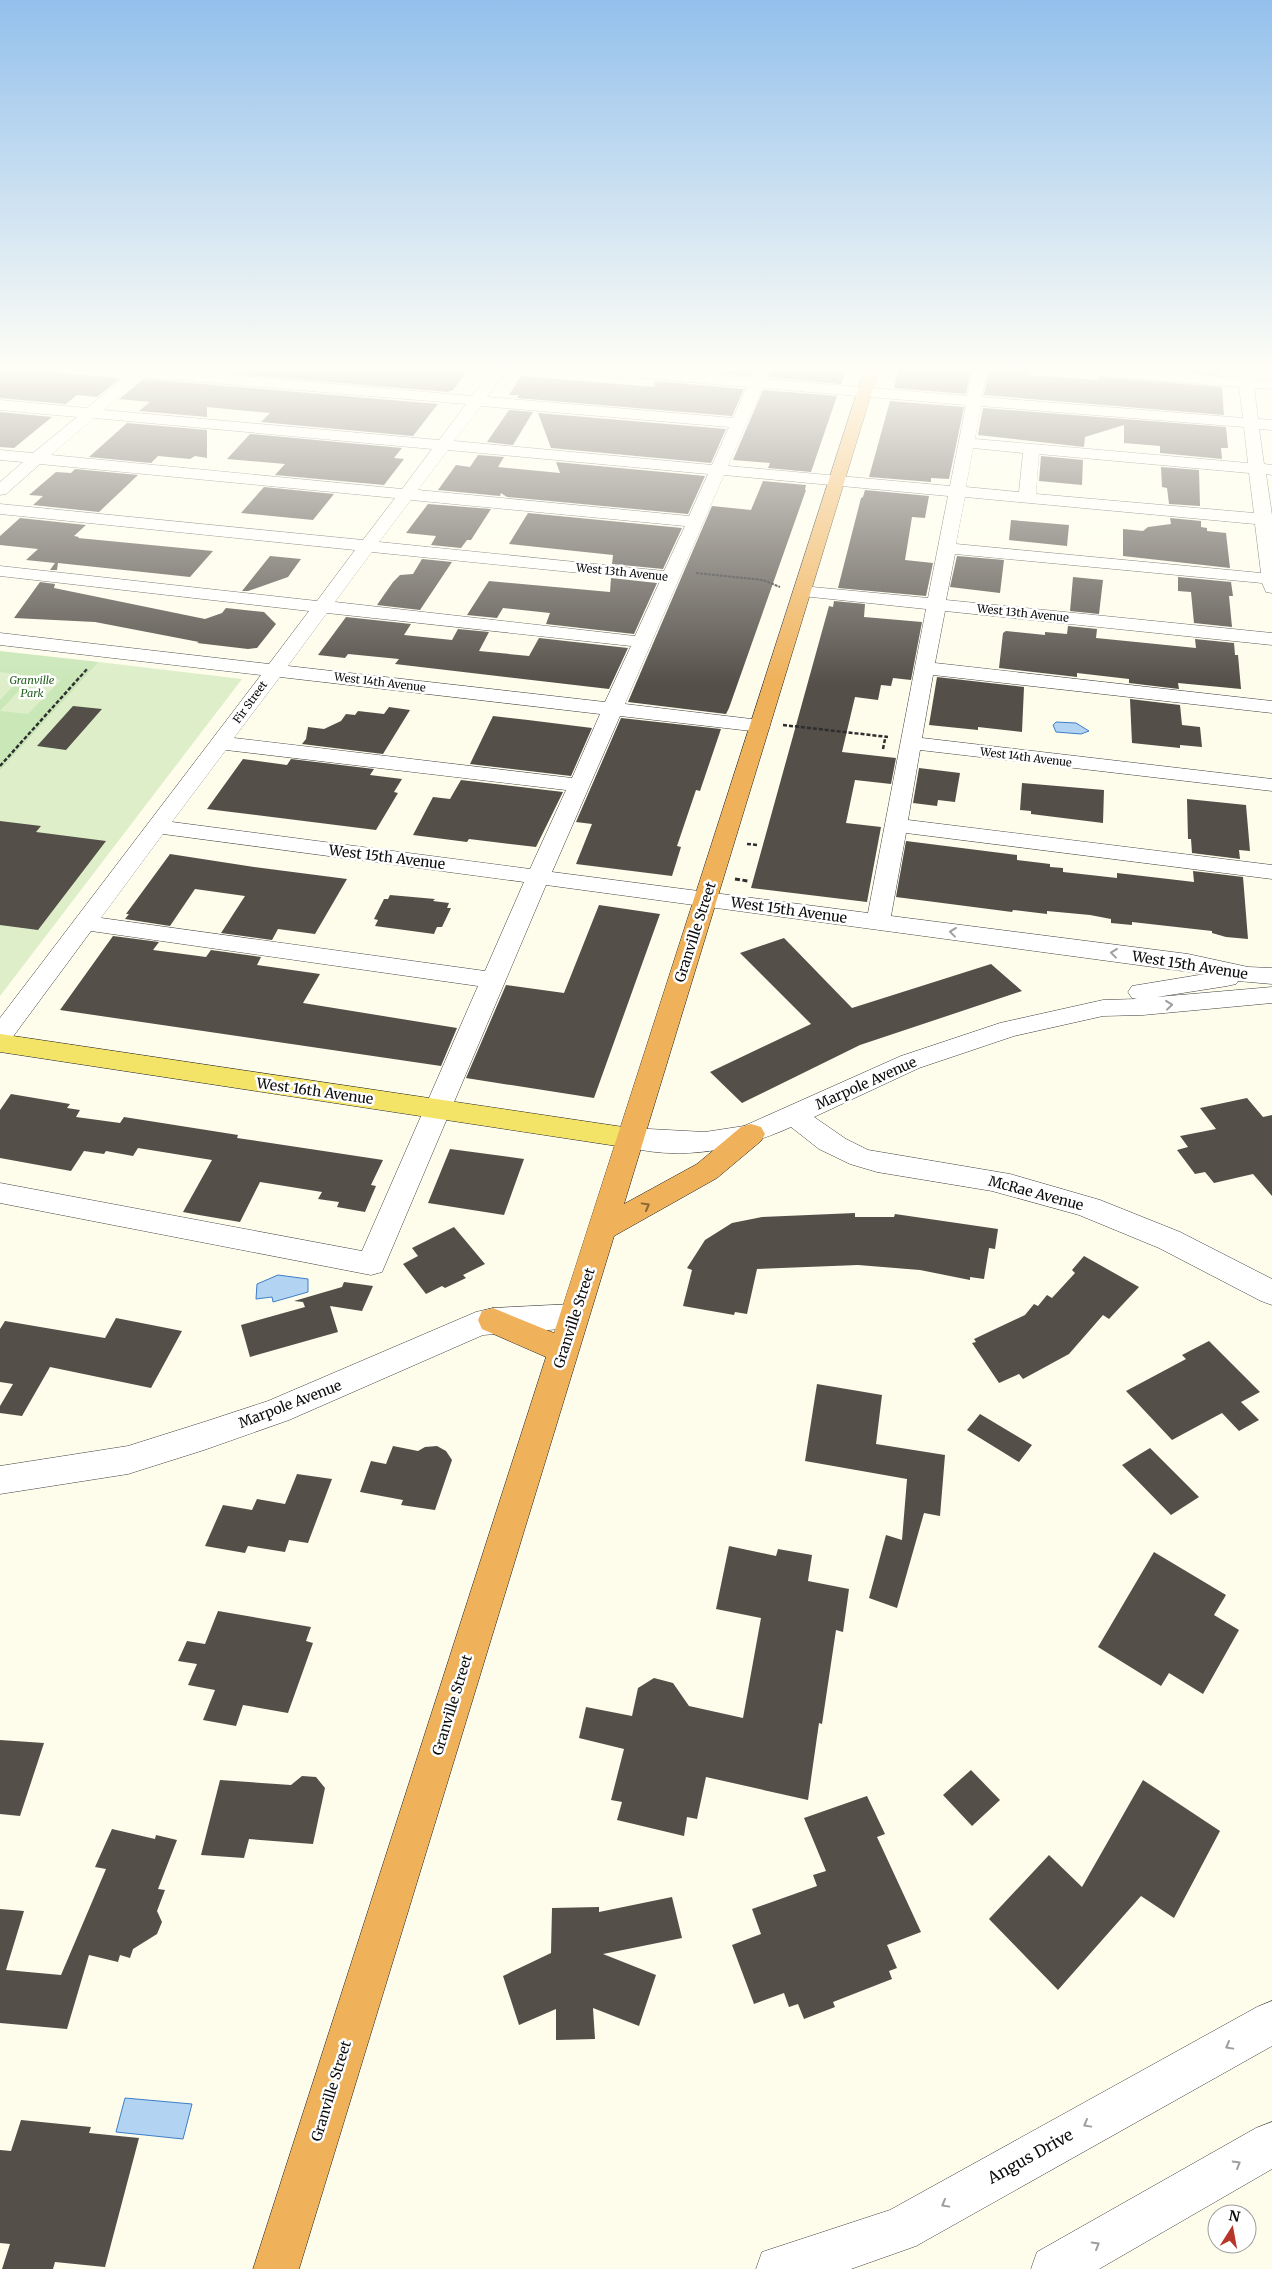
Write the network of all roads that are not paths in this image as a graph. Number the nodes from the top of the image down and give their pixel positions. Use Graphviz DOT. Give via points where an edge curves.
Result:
graph roads {
  1 [pos="19,474"];
  2 [pos="194,474"];
  3 [pos="421,474"];
  4 [pos="716,474"];
  5 [pos="760,474"];
  6 [pos="839,474"];
  7 [pos="961,474"];
  8 [pos="1029,474"];
  9 [pos="1264,474"];
  10 [pos="837,481"];
  11 [pos="0,490"];
  12 [pos="957,492"];
  13 [pos="406,494"];
  14 [pos="1027,498"];
  15 [pos="0,509"];
  16 [pos="1268,520"];
  17 [pos="695,522"];
  18 [pos="367,546"];
  19 [pos="947,548"];
  20 [pos="0,571"];
  21 [pos="671,577"];
  22 [pos="1272,582"];
  23 [pos="802,591"];
  24 [pos="936,604"];
  25 [pos="322,605"];
  26 [pos="1272,638"];
  27 [pos="0,639"];
  28 [pos="642,642"];
  29 [pos="926,668"];
  30 [pos="274,670"];
  31 [pos="1272,707"];
  32 [pos="613,709"];
  33 [pos="771,725"];
  34 [pos="220,743"];
  35 [pos="910,743"];
  36 [pos="1272,785"];
  37 [pos="579,786"];
  38 [pos="896,825"];
  39 [pos="156,827"];
  40 [pos="1272,872"];
  41 [pos="539,876"];
  42 [pos="705,899"];
  43 [pos="878,922"];
  44 [pos="85,923"];
  45 [pos="1260,976"];
  46 [pos="493,980"];
  47 [pos="1272,994"];
  48 [pos="1103,1008"];
  49 [pos="0,1036"];
  50 [pos="0,1043"];
  51 [pos="436,1109"];
  52 [pos="795,1116"];
  53 [pos="751,1134"];
  54 [pos="630,1138"];
  55 [pos="0,1193"];
  56 [pos="603,1229"];
  57 [pos="1272,1293"];
  58 [pos="574,1316"];
  59 [pos="494,1320"];
  60 [pos="563,1351"];
  61 [pos="0,1480"];
  62 [pos="1272,2022"];
  63 [pos="1272,2144"];
  64 [pos="276,2269"];
  65 [pos="779,2269"];
  66 [pos="1054,2269"];
  1 -- 11 [label="street"];
  2 -- 13 [label="street"];
  3 -- 13 [label="street, Fir Street"];
  4 -- 17 [label="street"];
  5 -- 10 [label="street"];
  6 -- 10 [label="highway, Granville Street"];
  7 -- 12 [label="street"];
  8 -- 14 [label="street"];
  9 -- 16 [label="street"];
  10 -- 12 [label="street"];
  10 -- 23 [label="highway, Granville Street"];
  12 -- 14 [label="street"];
  12 -- 19 [label="street"];
  13 -- 17 [label="street"];
  13 -- 18 [label="street, Fir Street"];
  14 -- 16 [label="street"];
  15 -- 18 [label="street, West 13th Avenue"];
  16 -- 22 [label="street"];
  17 -- 21 [label="street"];
  18 -- 21 [label="street, West 13th Avenue"];
  18 -- 25 [label="street, Fir Street"];
  19 -- 22 [label="street"];
  19 -- 24 [label="street"];
  20 -- 25 [label="street"];
  21 -- 28 [label="street"];
  23 -- 24 [label="street, West 13th Avenue"];
  23 -- 33 [label="highway, Granville Street"];
  24 -- 26 [label="street, West 13th Avenue"];
  24 -- 29 [label="street"];
  25 -- 28 [label="street"];
  25 -- 30 [label="street, Fir Street"];
  27 -- 30 [label="street, West 14th Avenue"];
  28 -- 32 [label="street"];
  29 -- 31 [label="street"];
  29 -- 35 [label="street"];
  30 -- 32 [label="street, West 14th Avenue"];
  30 -- 34 [label="street, Fir Street"];
  32 -- 33 [label="street, West 14th Avenue"];
  32 -- 37 [label="street"];
  33 -- 42 [label="highway, Granville Street"];
  34 -- 37 [label="street"];
  34 -- 39 [label="street, Fir Street"];
  35 -- 36 [label="street, West 14th Avenue"];
  35 -- 38 [label="street"];
  37 -- 41 [label="street"];
  38 -- 40 [label="street"];
  38 -- 43 [label="street"];
  39 -- 41 [label="street, West 15th Avenue"];
  39 -- 44 [label="street, Fir Street"];
  41 -- 42 [label="street, West 15th Avenue"];
  41 -- 46 [label="street"];
  42 -- 43 [label="street, West 15th Avenue"];
  42 -- 54 [label="highway, Granville Street"];
  45 -- 43 [label="street, West 15th Avenue, one-way" via="1188,962"];
  44 -- 46 [label="street"];
  44 -- 49 [label="street, Fir Street"];
  45 -- 48 [label="street, Marpole Avenue" via="1197,981 1133,993"];
  46 -- 51 [label="street"];
  48 -- 47 [label="street, Marpole Avenue, one-way"];
  48 -- 52 [label="street, Marpole Avenue" via="959,1044 910,1062"];
  50 -- 51 [label="main road, West 16th Avenue"];
  51 -- 54 [label="main road, West 16th Avenue"];
  51 -- 55 [label="street" via="371,1264"];
  52 -- 53 [label="street, Marpole Avenue"];
  52 -- 57 [label="street, McRae Avenue" via="816,1134 850,1154 878,1162 972,1176 1061,1198 1111,1215 1188,1247"];
  53 -- 54 [label="street, Marpole Avenue" via="694,1144"];
  56 -- 53 [label="highway, one-way" via="707,1171"];
  54 -- 56 [label="highway, Granville Street"];
  56 -- 58 [label="highway, Granville Street"];
  58 -- 59 [label="street, Marpole Avenue"];
  58 -- 60 [label="highway, Granville Street"];
  59 -- 60 [label="highway"];
  59 -- 61 [label="street, Marpole Avenue" via="476,1324 278,1411 204,1436 128,1460"];
  60 -- 64 [label="highway, Granville Street"];
  62 -- 65 [label="street, Angus Drive, one-way" via="900,2230"];
  66 -- 63 [label="street, one-way"];
}
